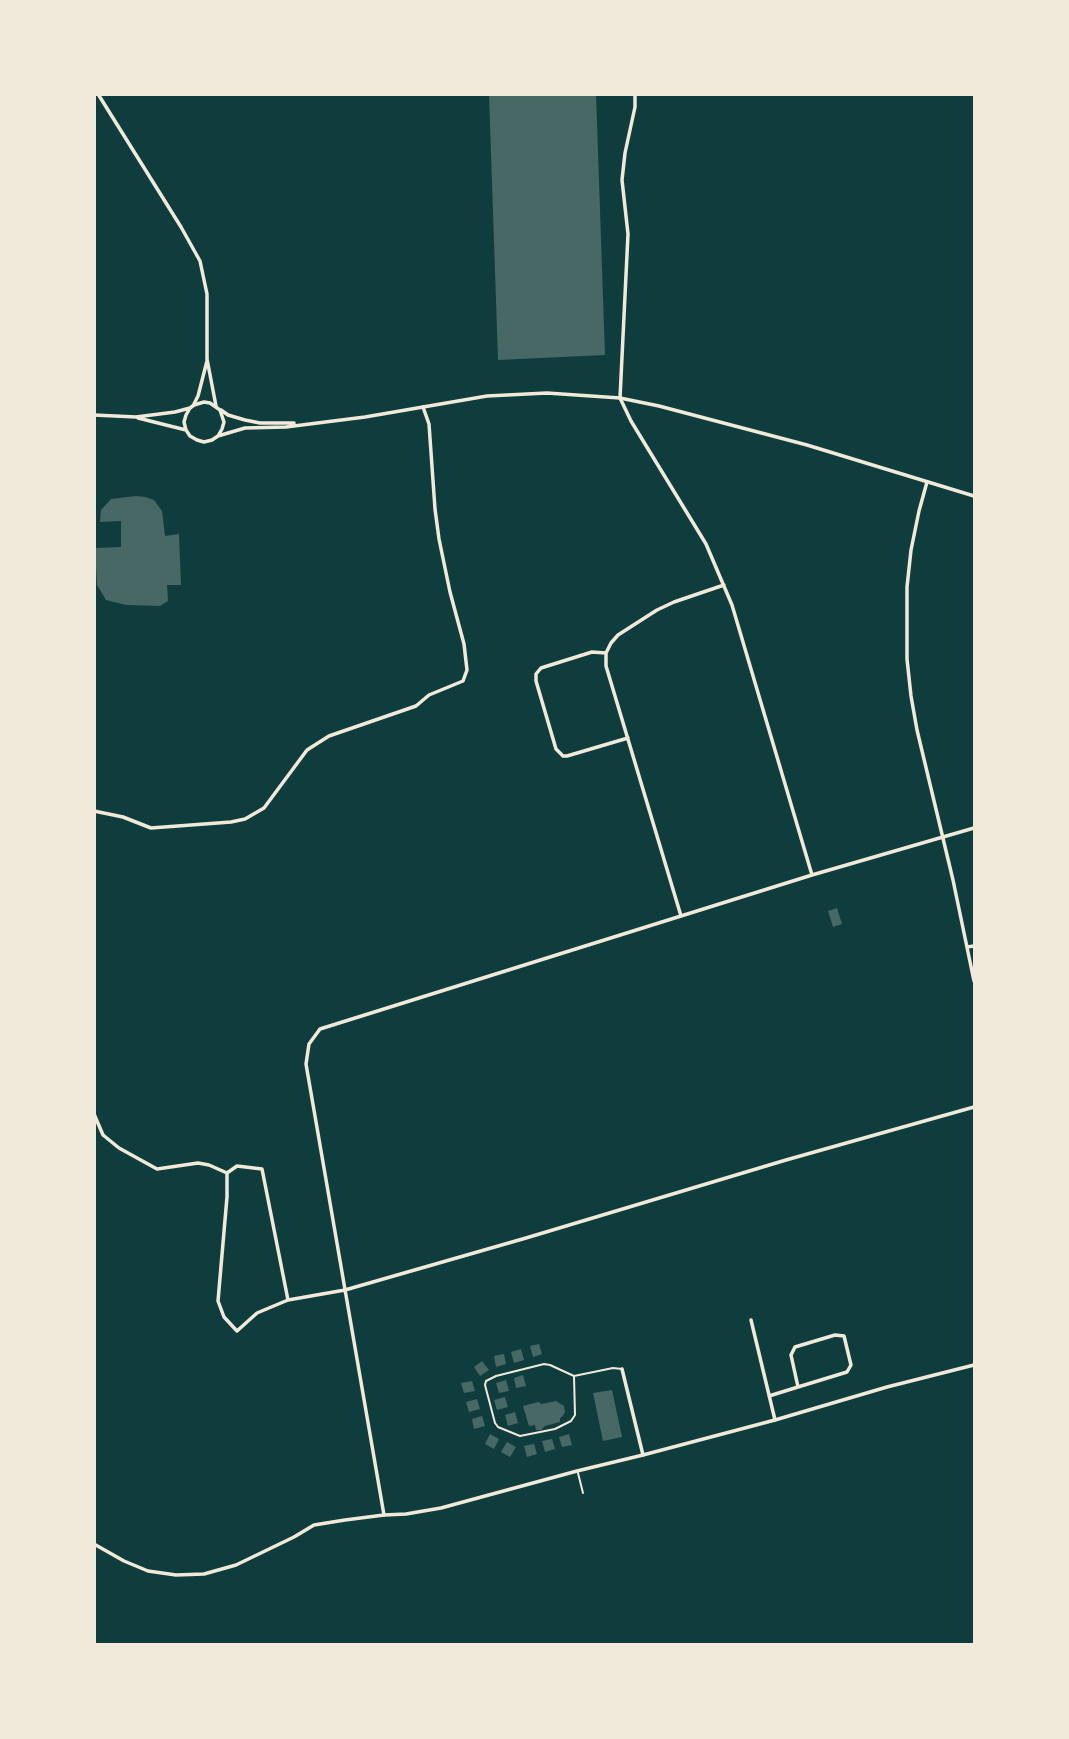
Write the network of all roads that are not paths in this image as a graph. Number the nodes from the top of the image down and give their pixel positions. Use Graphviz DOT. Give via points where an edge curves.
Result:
graph roads {
  1 [pos="98,94"];
  2 [pos="635,94"];
  3 [pos="207,359"];
  4 [pos="620,398"];
  5 [pos="192,406"];
  6 [pos="216,406"];
  7 [pos="423,407"];
  8 [pos="220,410"];
  9 [pos="94,415"];
  10 [pos="135,417"];
  11 [pos="300,424"];
  12 [pos="186,430"];
  13 [pos="218,436"];
  14 [pos="928,481"];
  15 [pos="975,496"];
  16 [pos="723,584"];
  17 [pos="606,653"];
  18 [pos="628,738"];
  19 [pos="94,811"];
  20 [pos="975,828"];
  21 [pos="943,838"];
  22 [pos="812,875"];
  23 [pos="681,916"];
  24 [pos="975,946"];
  25 [pos="967,947"];
  26 [pos="975,981"];
  27 [pos="975,1107"];
  28 [pos="94,1114"];
  29 [pos="227,1173"];
  30 [pos="345,1290"];
  31 [pos="288,1300"];
  32 [pos="751,1320"];
  33 [pos="975,1365"];
  34 [pos="622,1369"];
  35 [pos="574,1376"];
  36 [pos="798,1387"];
  37 [pos="769,1396"];
  38 [pos="775,1420"];
  39 [pos="643,1455"];
  40 [pos="577,1471"];
  41 [pos="583,1493"];
  42 [pos="384,1515"];
  43 [pos="94,1544"];
  1 -- 3 [label="street" via="200,261 207,294"];
  2 -- 4 [label="street" via="622,180 628,234"];
  3 -- 5 [label="street"];
  3 -- 6 [label="street"];
  4 -- 7 [label="street" via="515,394"];
  4 -- 14 [label="street"];
  4 -- 16 [label="street" via="700,533"];
  5 -- 6 [label="street" via="204,402"];
  5 -- 10 [label="street"];
  5 -- 12 [label="street" via="184,422"];
  6 -- 8 [label="street"];
  7 -- 11 [label="street"];
  7 -- 19 [label="street" via="429,424 439,539 464,644 467,670 463,681 429,695 416,706 318,743 307,750 264,808 245,819 150,828"];
  8 -- 11 [label="street" via="245,421"];
  8 -- 13 [label="street" via="224,422"];
  9 -- 10 [label="street"];
  10 -- 12 [label="street"];
  11 -- 13 [label="street" via="245,428"];
  12 -- 13 [label="street" via="204,442"];
  14 -- 15 [label="street"];
  14 -- 21 [label="street" via="911,550 906,659 917,730"];
  16 -- 17 [label="street" via="649,615 618,635"];
  16 -- 22 [label="street"];
  17 -- 18 [label="street"];
  17 -- 18 [label="street" via="592,652 541,668 536,681 556,750 563,756"];
  18 -- 23 [label="street"];
  20 -- 21 [label="street"];
  21 -- 22 [label="street"];
  21 -- 25 [label="street"];
  22 -- 23 [label="street"];
  23 -- 30 [label="street" via="320,1029 309,1044 306,1063"];
  24 -- 25 [label="street"];
  25 -- 26 [label="street"];
  27 -- 30 [label="street"];
  28 -- 29 [label="street" via="103,1135 157,1169 198,1163"];
  29 -- 31 [label="street" via="237,1166 262,1170"];
  29 -- 31 [label="street" via="218,1301 224,1317 237,1331 257,1312"];
  30 -- 31 [label="street"];
  30 -- 42 [label="street"];
  32 -- 37 [label="street"];
  33 -- 38 [label="street"];
  34 -- 35 [label="lane"];
  34 -- 39 [label="street"];
  35 -- 35 [label="lane" via="575,1415 571,1421 520,1436 495,1423 486,1381 544,1364"];
  36 -- 36 [label="street" via="847,1372 850,1365 844,1336 795,1346 791,1355"];
  36 -- 37 [label="street"];
  37 -- 38 [label="street"];
  38 -- 39 [label="street"];
  39 -- 40 [label="street"];
  40 -- 41 [label="lane"];
  40 -- 42 [label="street" via="442,1508"];
  42 -- 43 [label="street" via="314,1525 236,1565 204,1574 148,1571"];
}
